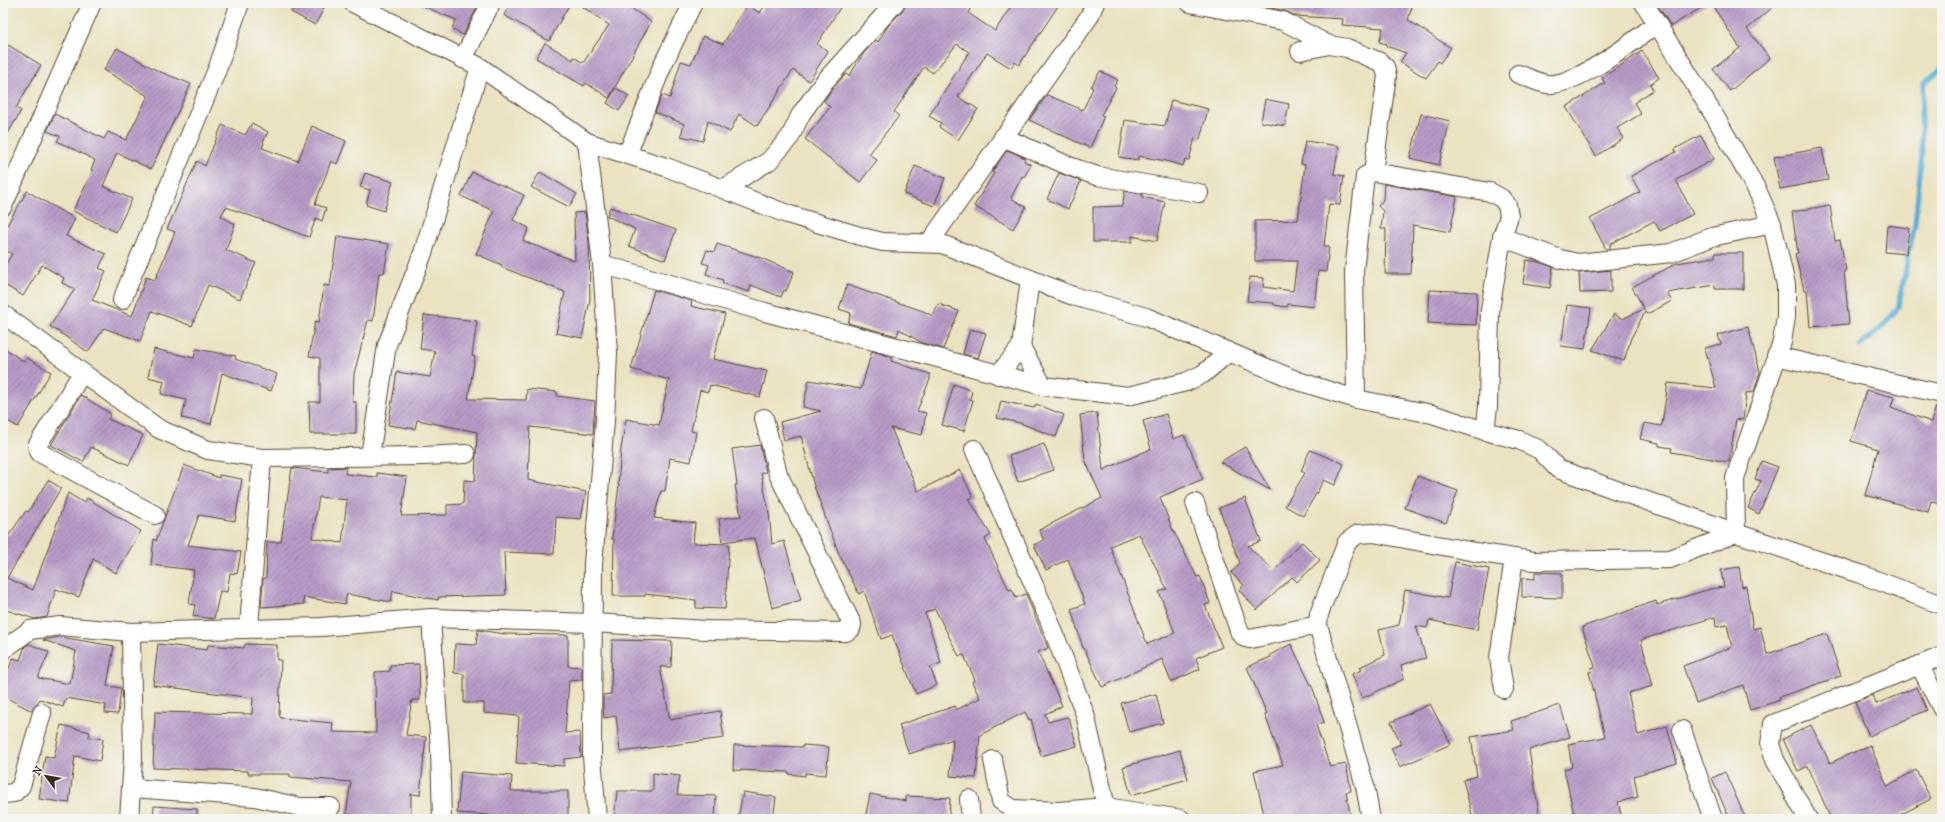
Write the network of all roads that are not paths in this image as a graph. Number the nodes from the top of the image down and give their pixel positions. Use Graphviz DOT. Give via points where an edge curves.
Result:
graph roads {
  1 [pos="92,3"];
  2 [pos="240,3"];
  3 [pos="353,3"];
  4 [pos="491,3"];
  5 [pos="693,3"];
  6 [pos="895,3"];
  7 [pos="1096,3"];
  8 [pos="1190,3"];
  9 [pos="1644,3"];
  10 [pos="1656,24"];
  11 [pos="1329,45"];
  12 [pos="1300,51"];
  13 [pos="463,59"];
  14 [pos="480,67"];
  15 [pos="1518,74"];
  16 [pos="1003,137"];
  17 [pos="587,142"];
  18 [pos="627,155"];
  19 [pos="1373,172"];
  20 [pos="723,189"];
  21 [pos="1199,193"];
  22 [pos="3,206"];
  23 [pos="942,222"];
  24 [pos="1772,224"];
  25 [pos="1502,237"];
  26 [pos="928,243"];
  27 [pos="955,250"];
  28 [pos="602,264"];
  29 [pos="1030,279"];
  30 [pos="122,300"];
  31 [pos="3,314"];
  32 [pos="1020,347"];
  33 [pos="1229,352"];
  34 [pos="1776,356"];
  35 [pos="82,373"];
  36 [pos="998,375"];
  37 [pos="1043,386"];
  38 [pos="1942,394"];
  39 [pos="1356,399"];
  40 [pos="764,418"];
  41 [pos="1485,431"];
  42 [pos="974,449"];
  43 [pos="466,454"];
  44 [pos="370,456"];
  45 [pos="262,458"];
  46 [pos="1195,503"];
  47 [pos="155,515"];
  48 [pos="1736,534"];
  49 [pos="1514,558"];
  50 [pos="1942,605"];
  51 [pos="431,618"];
  52 [pos="593,622"];
  53 [pos="1318,625"];
  54 [pos="249,627"];
  55 [pos="131,632"];
  56 [pos="3,650"];
  57 [pos="1942,656"];
  58 [pos="1920,666"];
  59 [pos="1504,689"];
  60 [pos="1942,709"];
  61 [pos="42,713"];
  62 [pos="1682,730"];
  63 [pos="993,760"];
  64 [pos="131,788"];
  65 [pos="3,794"];
  66 [pos="969,799"];
  67 [pos="331,807"];
  68 [pos="1106,807"];
  69 [pos="298,813"];
  70 [pos="129,819"];
  71 [pos="442,819"];
  72 [pos="597,819"];
  73 [pos="972,819"];
  74 [pos="1181,819"];
  75 [pos="1371,819"];
  76 [pos="1714,819"];
  77 [pos="1808,819"];
  1 -- 22 [label="street"];
  2 -- 30 [label="street" via="218,67"];
  3 -- 13 [label="street"];
  4 -- 13 [label="street"];
  5 -- 18 [label="street" via="663,64"];
  6 -- 20 [label="street" via="825,81 801,114 790,138 769,161"];
  7 -- 16 [label="street" via="1089,17"];
  8 -- 11 [label="street" via="1283,21"];
  9 -- 10 [label="street"];
  10 -- 15 [label="street" via="1618,53 1561,83 1546,84"];
  10 -- 24 [label="street" via="1717,120 1757,190"];
  11 -- 12 [label="street"];
  11 -- 19 [label="street" via="1348,48 1380,62 1385,67 1387,76"];
  13 -- 14 [label="street"];
  14 -- 17 [label="street"];
  14 -- 44 [label="street" via="423,253 387,345"];
  16 -- 21 [label="street" via="1097,176"];
  16 -- 23 [label="street"];
  17 -- 18 [label="street"];
  17 -- 28 [label="street"];
  18 -- 20 [label="street"];
  19 -- 25 [label="street" via="1490,192 1507,204 1509,216"];
  19 -- 39 [label="street" via="1365,176 1354,271"];
  20 -- 26 [label="street" via="787,214 870,239 883,242"];
  23 -- 26 [label="street"];
  23 -- 27 [label="street"];
  24 -- 25 [label="street" via="1712,237 1671,253 1578,263 1560,259"];
  24 -- 34 [label="street" via="1786,285 1786,317 1782,342"];
  25 -- 41 [label="street" via="1490,310 1488,407"];
  26 -- 27 [label="street" via="942,244"];
  27 -- 29 [label="street"];
  28 -- 36 [label="street" via="765,312"];
  28 -- 52 [label="street" via="608,353 593,564"];
  29 -- 32 [label="street"];
  29 -- 33 [label="street" via="1073,296 1146,318"];
  31 -- 35 [label="street"];
  32 -- 36 [label="street"];
  32 -- 37 [label="street"];
  33 -- 37 [label="street" via="1203,374 1186,382 1128,396"];
  33 -- 39 [label="street" via="1298,381"];
  34 -- 38 [label="street"];
  34 -- 48 [label="street" via="1735,478"];
  35 -- 45 [label="street" via="159,429 208,450"];
  35 -- 47 [label="street" via="37,446 40,453"];
  36 -- 37 [label="street"];
  39 -- 41 [label="street" via="1432,414"];
  40 -- 52 [label="street" via="778,474 852,624 851,629 846,632 707,630"];
  41 -- 48 [label="street" via="1519,440 1540,450 1558,469"];
  42 -- 68 [label="street" via="1048,617 1085,714"];
  43 -- 44 [label="street"];
  44 -- 45 [label="street"];
  45 -- 54 [label="street"];
  46 -- 53 [label="street" via="1240,634 1250,639"];
  48 -- 49 [label="street" via="1670,558 1534,561"];
  48 -- 50 [label="street" via="1860,574"];
  49 -- 53 [label="street" via="1373,533 1358,534 1347,542 1319,614"];
  49 -- 59 [label="street" via="1499,658"];
  51 -- 52 [label="street"];
  51 -- 54 [label="street" via="321,626"];
  51 -- 71 [label="street"];
  52 -- 72 [label="street" via="592,756"];
  53 -- 75 [label="street" via="1365,786"];
  54 -- 55 [label="street"];
  55 -- 56 [label="street" via="60,626 37,629 30,630"];
  55 -- 64 [label="street"];
  57 -- 58 [label="street"];
  58 -- 60 [label="street"];
  58 -- 77 [label="street" via="1773,724 1770,744 1775,760"];
  61 -- 65 [label="street" via="21,786 14,793"];
  62 -- 76 [label="street"];
  63 -- 68 [label="street" via="1001,801 1013,809 1059,811"];
  64 -- 69 [label="street" via="255,797"];
  64 -- 70 [label="street"];
  66 -- 73 [label="street"];
  67 -- 69 [label="street"];
  68 -- 74 [label="street"];
}
